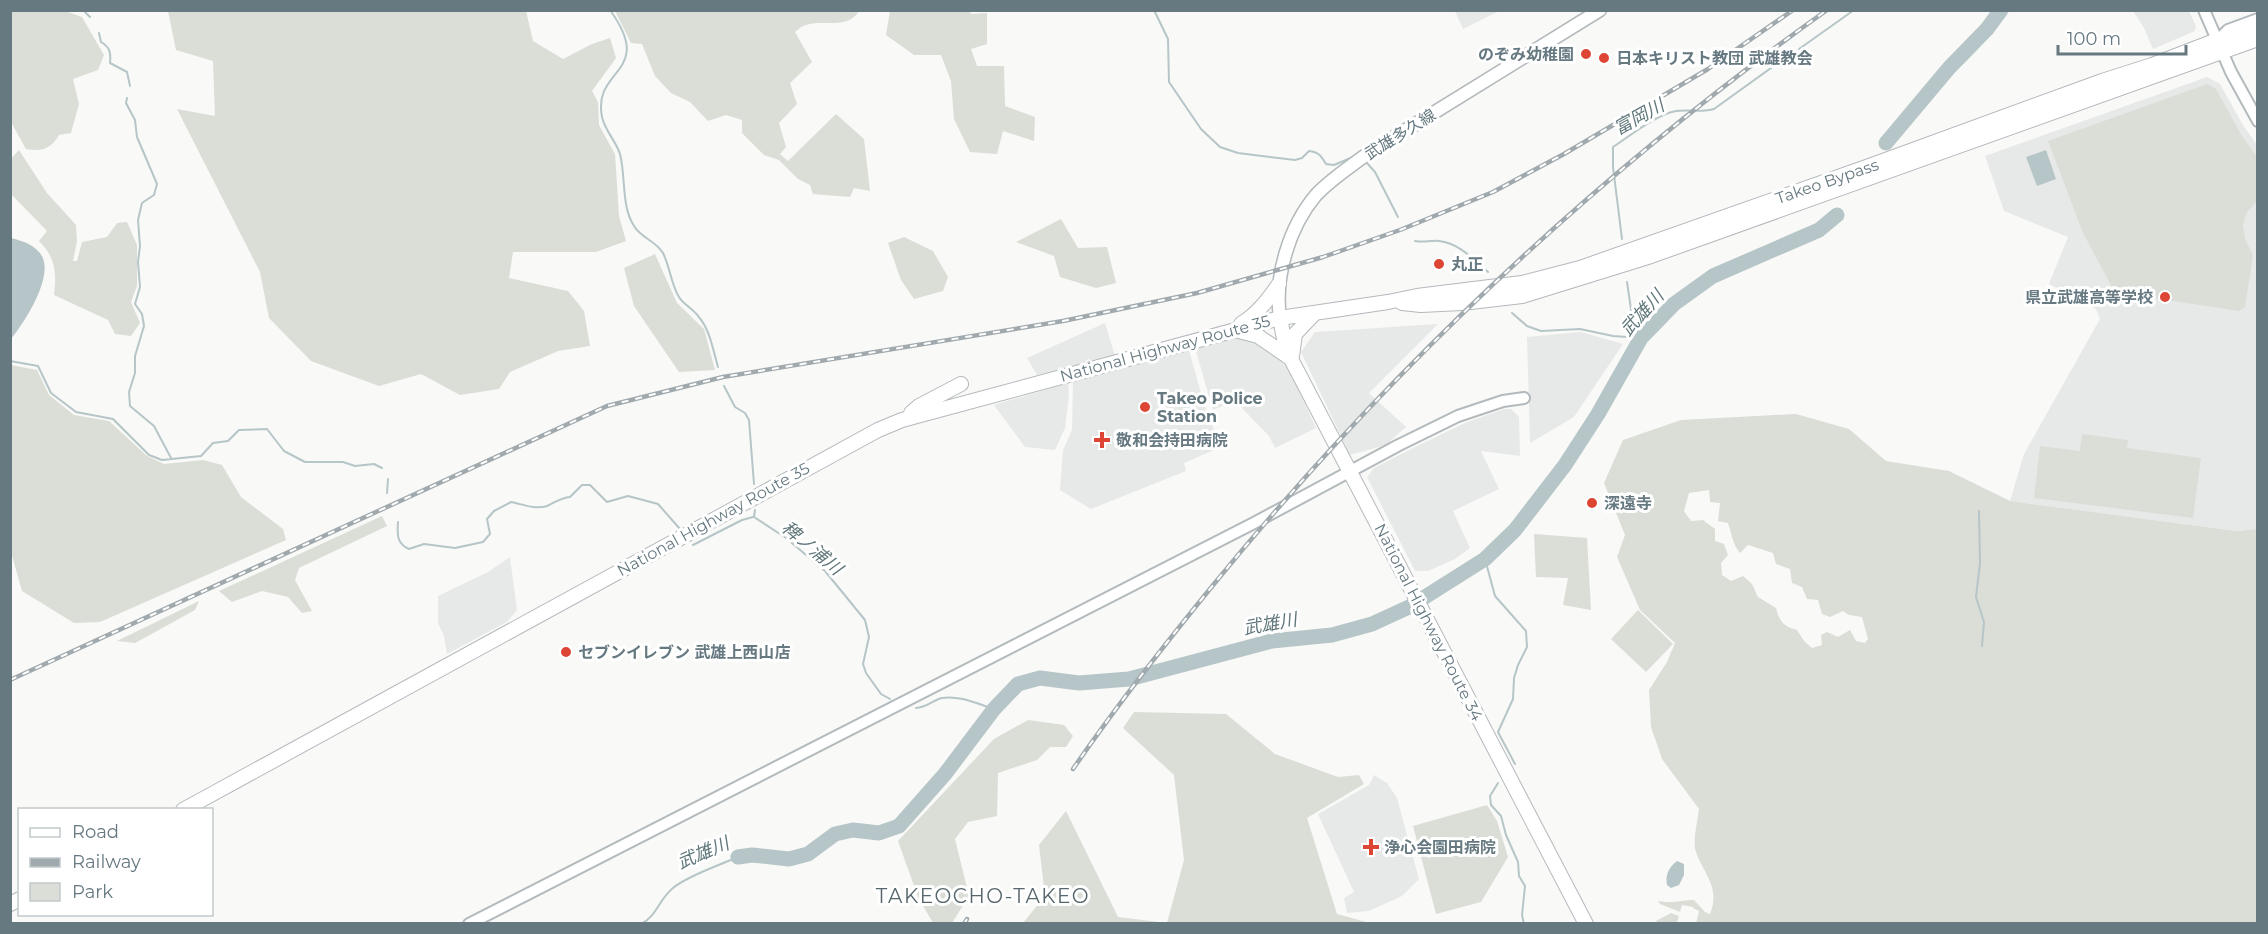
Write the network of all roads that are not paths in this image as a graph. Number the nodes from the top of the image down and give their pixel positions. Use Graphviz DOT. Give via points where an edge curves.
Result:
graph roads {
  1 [pos="1600,10"];
  2 [pos="2204,10"];
  3 [pos="2258,19"];
  4 [pos="2258,28"];
  5 [pos="2258,39"];
  6 [pos="2219,46"];
  7 [pos="2258,121"];
  8 [pos="1279,284"];
  9 [pos="1315,313"];
  10 [pos="1280,318"];
  11 [pos="1232,330"];
  12 [pos="1291,359"];
  13 [pos="961,384"];
  14 [pos="1524,398"];
  15 [pos="902,420"];
  16 [pos="1350,471"];
  17 [pos="187,808"];
  18 [pos="469,924"];
  19 [pos="1586,924"];
  1 -- 8 [label="main road, 武雄多久線" via="1367,154 1335,178 1317,195 1295,231"];
  2 -- 6 [label="street"];
  3 -- 6 [label="street" via="2228,30"];
  4 -- 6 [label="highway, Takeo Bypass"];
  5 -- 6 [label="highway, Takeo Bypass"];
  6 -- 7 [label="street"];
  6 -- 9 [label="highway, Takeo Bypass" via="2102,81 1580,267 1522,283"];
  8 -- 10 [label="main road, 武雄多久線"];
  8 -- 11 [label="highway" via="1252,317"];
  9 -- 10 [label="highway, Takeo Bypass"];
  9 -- 12 [label="highway" via="1295,334"];
  10 -- 11 [label="highway, National Highway Route 35"];
  10 -- 12 [label="highway, National Highway Route 34"];
  11 -- 12 [label="highway" via="1258,336"];
  11 -- 15 [label="highway, National Highway Route 35"];
  12 -- 16 [label="highway, National Highway Route 34"];
  13 -- 15 [label="highway" via="919,406"];
  14 -- 16 [label="street" via="1458,416"];
  15 -- 17 [label="highway, National Highway Route 35"];
  16 -- 18 [label="street"];
  16 -- 19 [label="highway, National Highway Route 34"];
}
